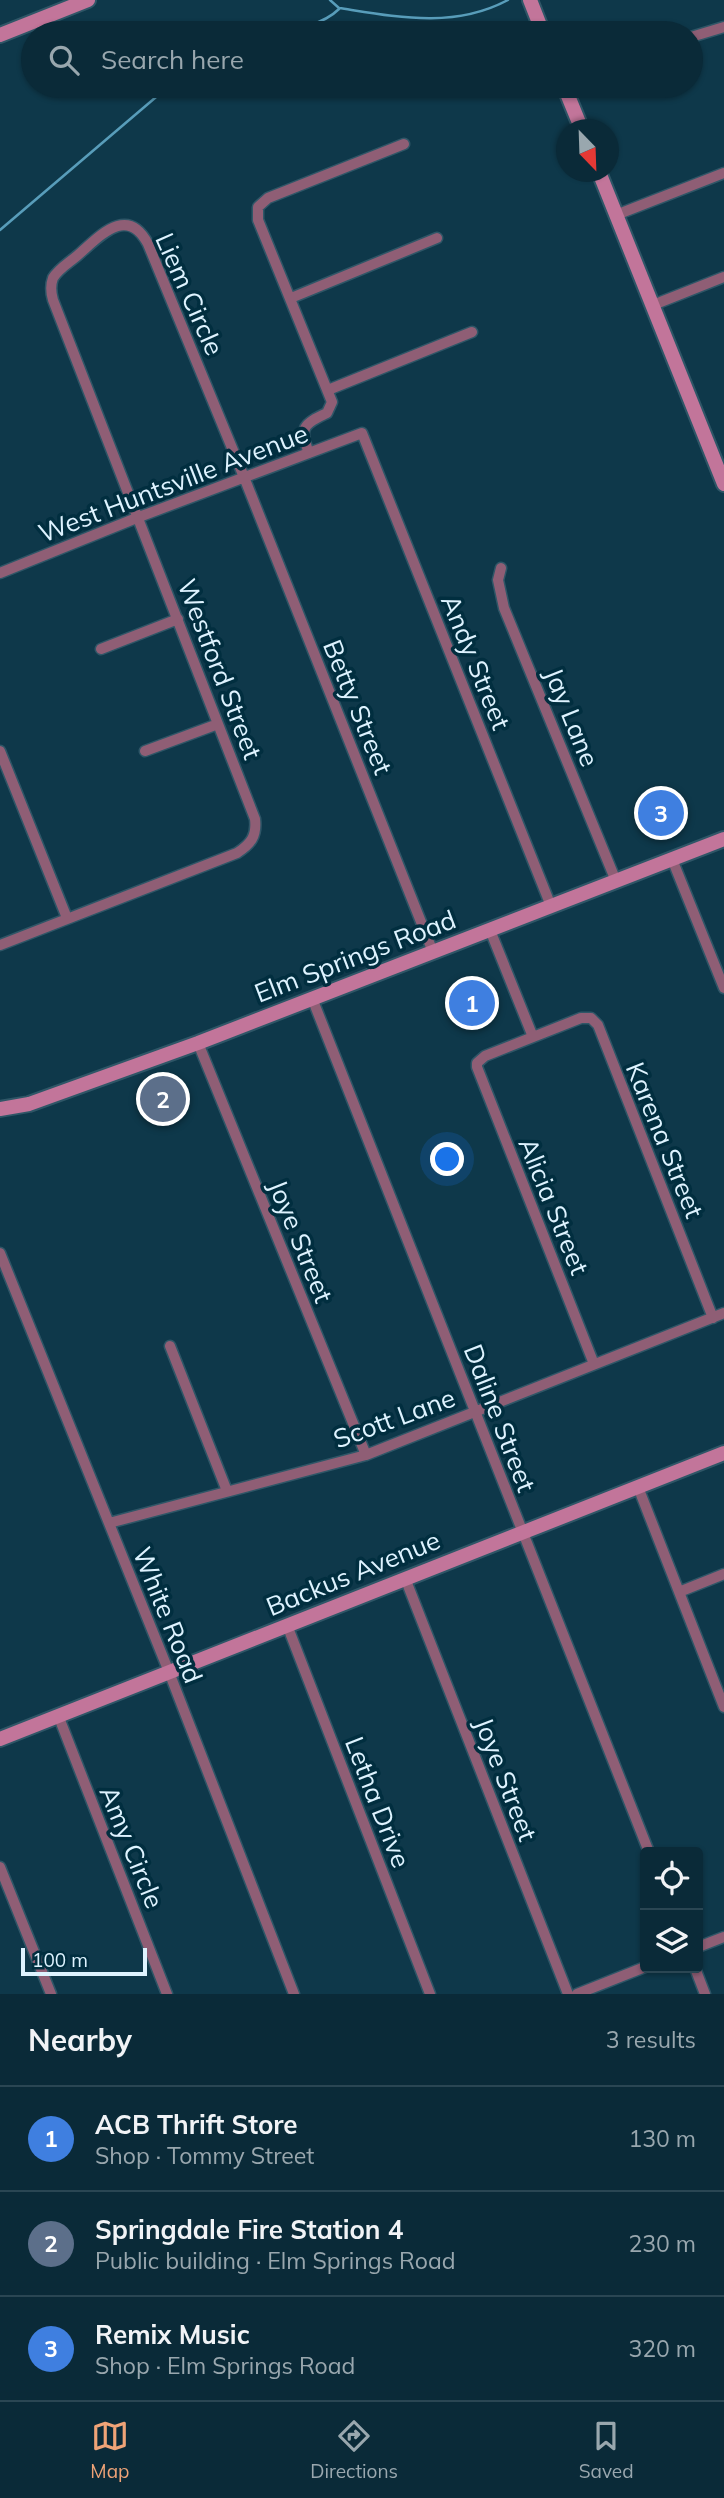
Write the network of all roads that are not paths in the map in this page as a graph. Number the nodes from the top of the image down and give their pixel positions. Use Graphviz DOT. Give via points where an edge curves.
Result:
graph roads {
  1 [pos="88,0"];
  2 [pos="530,1"];
  3 [pos="35,21"];
  4 [pos="538,21"];
  5 [pos="21,27"];
  6 [pos="724,27"];
  7 [pos="703,33"];
  8 [pos="0,35"];
  9 [pos="572,98"];
  10 [pos="578,119"];
  11 [pos="404,144"];
  12 [pos="724,173"];
  13 [pos="603,182"];
  14 [pos="617,215"];
  15 [pos="437,238"];
  16 [pos="724,277"];
  17 [pos="291,298"];
  18 [pos="653,305"];
  19 [pos="472,332"];
  20 [pos="328,390"];
  21 [pos="362,433"];
  22 [pos="309,453"];
  23 [pos="244,477"];
  24 [pos="724,484"];
  25 [pos="139,517"];
  26 [pos="501,568"];
  27 [pos="0,573"];
  28 [pos="178,619"];
  29 [pos="101,649"];
  30 [pos="218,724"];
  31 [pos="0,751"];
  32 [pos="145,751"];
  33 [pos="724,839"];
  34 [pos="672,859"];
  35 [pos="616,881"];
  36 [pos="551,906"];
  37 [pos="67,918"];
  38 [pos="490,929"];
  39 [pos="0,944"];
  40 [pos="433,952"];
  41 [pos="724,988"];
  42 [pos="313,998"];
  43 [pos="533,1037"];
  44 [pos="198,1043"];
  45 [pos="0,1109"];
  46 [pos="0,1253"];
  47 [pos="724,1313"];
  48 [pos="713,1318"];
  49 [pos="170,1346"];
  50 [pos="594,1364"];
  51 [pos="475,1411"];
  52 [pos="724,1453"];
  53 [pos="366,1455"];
  54 [pos="638,1487"];
  55 [pos="227,1491"];
  56 [pos="109,1523"];
  57 [pos="523,1532"];
  58 [pos="724,1574"];
  59 [pos="405,1578"];
  60 [pos="679,1592"];
  61 [pos="287,1625"];
  62 [pos="169,1672"];
  63 [pos="722,1695"];
  64 [pos="724,1707"];
  65 [pos="58,1716"];
  66 [pos="0,1739"];
  67 [pos="647,1847"];
  68 [pos="0,1867"];
  69 [pos="724,1937"];
  70 [pos="703,1945"];
  71 [pos="640,1969"];
  72 [pos="697,1973"];
  73 [pos="51,1994"];
  74 [pos="167,1994"];
  75 [pos="294,1994"];
  76 [pos="430,1994"];
  77 [pos="568,1994"];
  78 [pos="577,1994"];
  79 [pos="705,1994"];
  1 -- 3 [label="street"];
  2 -- 4 [label="street"];
  5 -- 8 [label="street"];
  6 -- 7 [label="street"];
  9 -- 10 [label="street"];
  11 -- 17 [label="street" via="268,198 258,207 258,220"];
  12 -- 14 [label="street"];
  13 -- 14 [label="street"];
  14 -- 18 [label="street"];
  15 -- 17 [label="street"];
  16 -- 18 [label="street"];
  17 -- 20 [label="street"];
  18 -- 24 [label="street"];
  19 -- 20 [label="street"];
  20 -- 22 [label="street" via="331,408 303,429"];
  21 -- 22 [label="street, West Huntsville Avenue"];
  21 -- 36 [label="street, Andy Street"];
  22 -- 23 [label="street, West Huntsville Avenue"];
  23 -- 25 [label="street, West Huntsville Avenue"];
  23 -- 25 [label="street, Liem Circle" via="145,238 128,226 109,228 57,274 51,292"];
  23 -- 40 [label="street, Betty Street"];
  25 -- 27 [label="street, West Huntsville Avenue"];
  25 -- 28 [label="street, Westford Street"];
  26 -- 35 [label="street, Jay Lane" via="498,580 504,608"];
  28 -- 29 [label="street"];
  28 -- 30 [label="street, Westford Street"];
  30 -- 32 [label="street"];
  30 -- 37 [label="street, Westford Street" via="255,819 254,838 247,847"];
  31 -- 37 [label="street"];
  33 -- 34 [label="street, Elm Springs Road"];
  34 -- 35 [label="street, Elm Springs Road"];
  34 -- 41 [label="street"];
  35 -- 36 [label="street, Elm Springs Road"];
  36 -- 38 [label="street, Elm Springs Road"];
  37 -- 39 [label="street"];
  38 -- 40 [label="street, Elm Springs Road"];
  38 -- 43 [label="street"];
  40 -- 42 [label="street, Elm Springs Road"];
  42 -- 44 [label="street, Elm Springs Road"];
  42 -- 51 [label="street, Daline Street"];
  43 -- 48 [label="street, Karena Street" via="581,1018 591,1018 597,1025"];
  43 -- 50 [label="street, Alicia Street" via="485,1056 477,1063 478,1072"];
  44 -- 45 [label="street, Elm Springs Road" via="29,1104"];
  44 -- 53 [label="street, Joye Street"];
  46 -- 56 [label="street, White Road"];
  47 -- 48 [label="street, Scott Lane"];
  48 -- 50 [label="street, Scott Lane"];
  49 -- 55 [label="street"];
  50 -- 51 [label="street, Scott Lane"];
  51 -- 53 [label="street, Scott Lane"];
  51 -- 57 [label="street, Daline Street"];
  52 -- 54 [label="street, Backus Avenue"];
  53 -- 55 [label="street, Scott Lane"];
  54 -- 57 [label="street, Backus Avenue"];
  54 -- 60 [label="street"];
  55 -- 56 [label="street, Scott Lane"];
  56 -- 62 [label="street, White Road"];
  57 -- 59 [label="street, Backus Avenue"];
  57 -- 67 [label="street, Daline Street"];
  58 -- 60 [label="street"];
  59 -- 61 [label="street, Backus Avenue"];
  59 -- 77 [label="street, Joye Street"];
  60 -- 63 [label="street"];
  61 -- 62 [label="street, Backus Avenue"];
  61 -- 76 [label="street, Letha Drive"];
  62 -- 65 [label="street, Backus Avenue"];
  62 -- 75 [label="street, White Road"];
  63 -- 64 [label="street"];
  65 -- 66 [label="street, Backus Avenue"];
  65 -- 74 [label="street, Amy Circle"];
  68 -- 73 [label="street"];
  69 -- 70 [label="street"];
  71 -- 78 [label="street"];
  72 -- 79 [label="street"];
}
